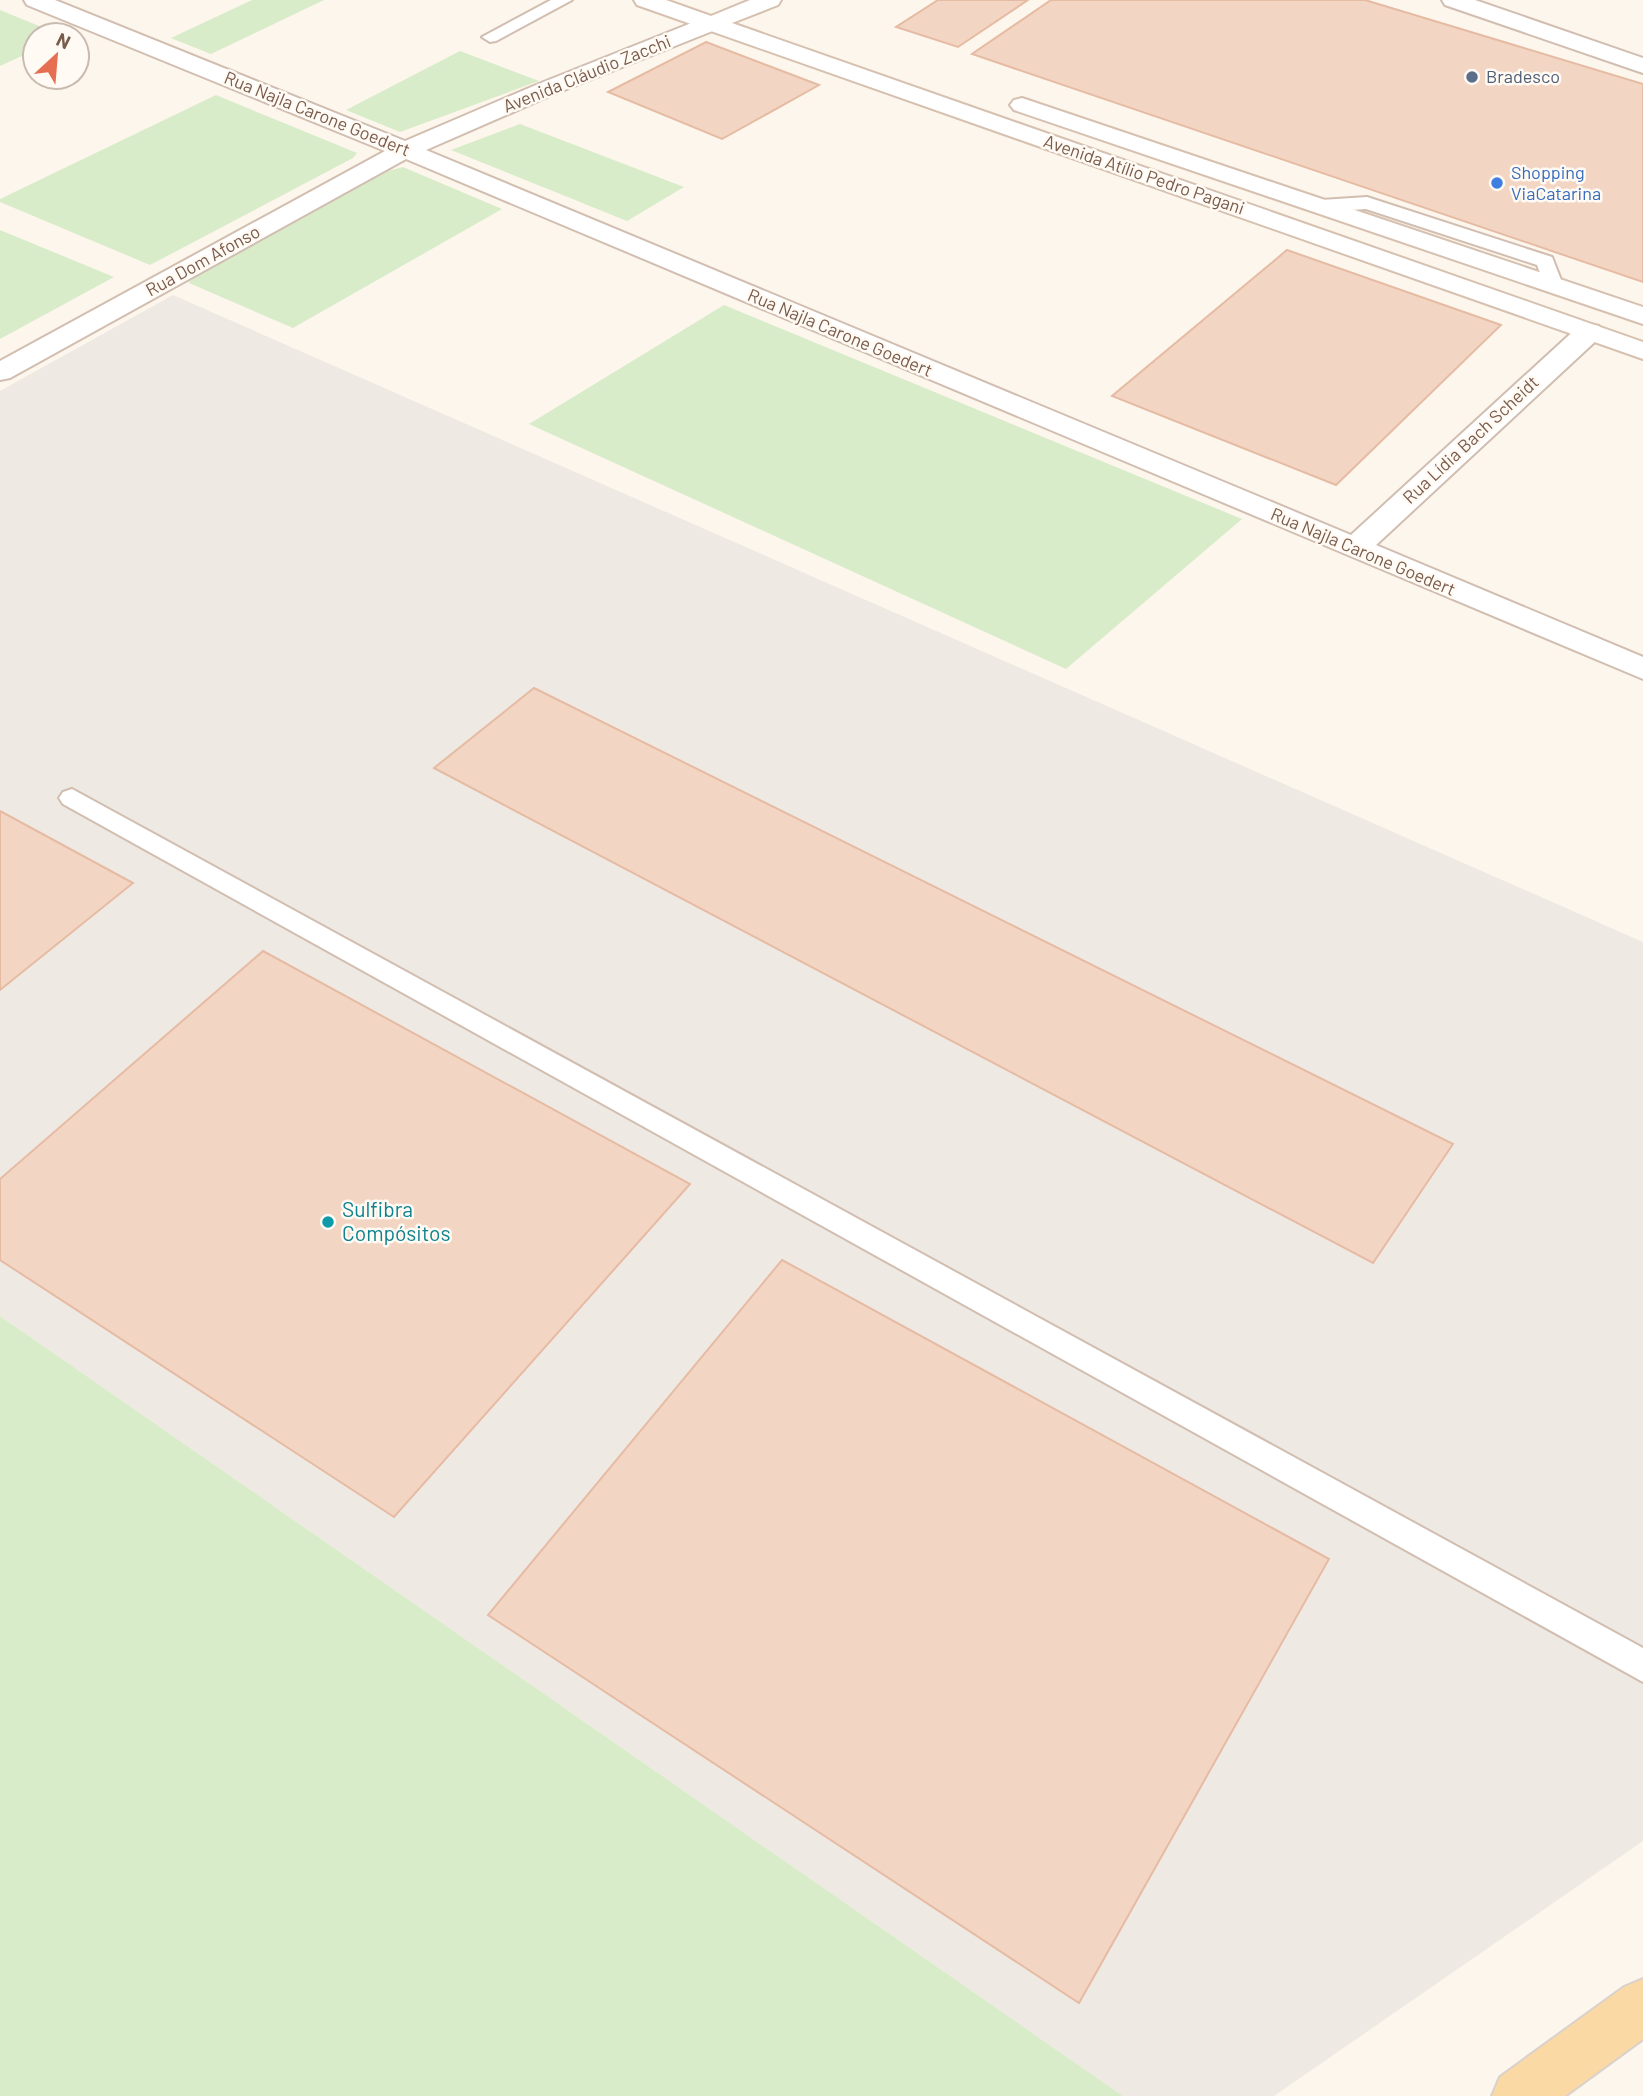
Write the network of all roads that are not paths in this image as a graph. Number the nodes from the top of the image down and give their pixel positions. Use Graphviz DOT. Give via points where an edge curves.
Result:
graph roads {
  1 [pos="35,0"];
  2 [pos="564,0"];
  3 [pos="645,0"];
  4 [pos="1453,0"];
  5 [pos="775,11"];
  6 [pos="714,12"];
  7 [pos="490,37"];
  8 [pos="1643,66"];
  9 [pos="994,95"];
  10 [pos="405,150"];
  11 [pos="1643,316"];
  12 [pos="1589,332"];
  13 [pos="1643,351"];
  14 [pos="0,372"];
  15 [pos="1354,549"];
  16 [pos="1643,669"];
  17 [pos="72,798"];
  18 [pos="1643,1666"];
  19 [pos="1643,2006"];
  20 [pos="1519,2096"];
  1 -- 10 [label="street, Rua Najla Carone Goedert"];
  2 -- 7 [label="lane"];
  3 -- 6 [label="street, Avenida Atílio Pedro Pagani"];
  4 -- 8 [label="street"];
  5 -- 6 [label="street, Avenida Cláudio Zacchi"];
  6 -- 10 [label="street, Avenida Cláudio Zacchi"];
  6 -- 12 [label="street, Avenida Atílio Pedro Pagani"];
  9 -- 11 [label="street, Avenida Atílio Pedro Pagani"];
  10 -- 14 [label="street, Rua Dom Afonso"];
  10 -- 15 [label="street, Rua Najla Carone Goedert"];
  12 -- 13 [label="street, Avenida Atílio Pedro Pagani"];
  12 -- 15 [label="street, Rua Lídia Bach Scheidt"];
  15 -- 16 [label="street, Rua Najla Carone Goedert"];
  17 -- 18 [label="lane"];
  19 -- 20 [label="main road"];
}
